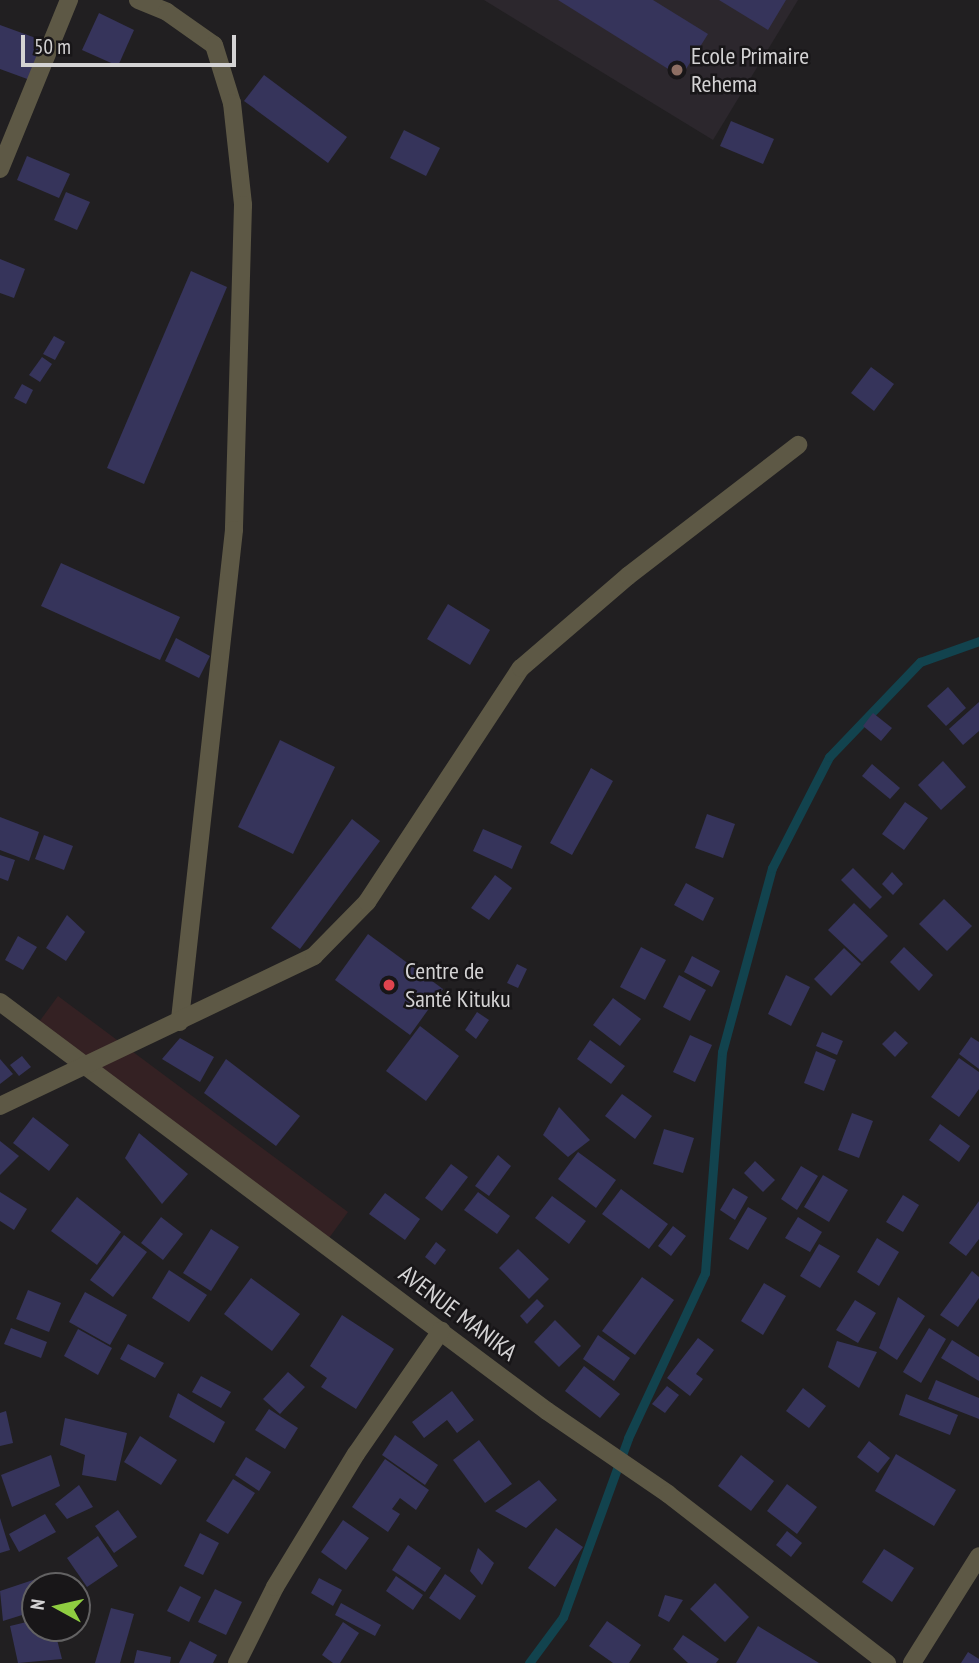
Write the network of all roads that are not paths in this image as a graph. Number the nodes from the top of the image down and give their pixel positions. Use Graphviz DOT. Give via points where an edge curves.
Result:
graph roads {
  1 [pos="69,0"];
  2 [pos="138,0"];
  3 [pos="0,169"];
  4 [pos="798,445"];
  5 [pos="0,1002"];
  6 [pos="180,1022"];
  7 [pos="85,1063"];
  8 [pos="0,1106"];
  9 [pos="441,1331"];
  10 [pos="979,1556"];
  11 [pos="237,1663"];
  12 [pos="887,1663"];
  13 [pos="912,1663"];
  1 -- 3 [label="street"];
  2 -- 6 [label="street" via="167,12 214,45 232,103 243,205 234,530"];
  4 -- 6 [label="street" via="628,576 521,668 367,902 314,956"];
  5 -- 7 [label="street, AVENUE MANIKA"];
  6 -- 7 [label="street"];
  7 -- 8 [label="street"];
  7 -- 9 [label="street, AVENUE MANIKA"];
  9 -- 11 [label="street" via="356,1454 275,1587"];
  9 -- 12 [label="street, AVENUE MANIKA" via="668,1494"];
  10 -- 13 [label="street"];
}
